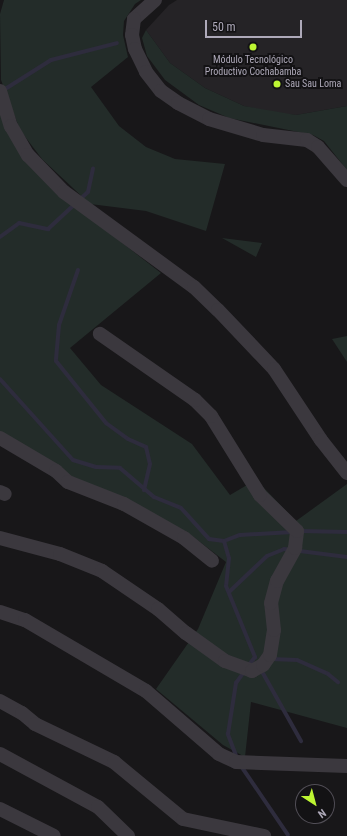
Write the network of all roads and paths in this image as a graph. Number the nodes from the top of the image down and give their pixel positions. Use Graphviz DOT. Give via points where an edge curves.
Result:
graph roads {
  1 [pos="155,0"];
  2 [pos="0,91"];
  3 [pos="347,180"];
  4 [pos="100,334"];
  5 [pos="0,438"];
  6 [pos="347,473"];
  7 [pos="0,538"];
  8 [pos="212,561"];
  9 [pos="0,612"];
  10 [pos="0,701"];
  11 [pos="0,754"];
  12 [pos="347,766"];
  13 [pos="0,809"];
  14 [pos="53,836"];
  15 [pos="128,836"];
  16 [pos="264,836"];
  1 -- 3 [label="street" via="134,19 132,34 135,49 143,66 161,91 209,119 263,135 307,140 318,147"];
  2 -- 6 [label="street" via="11,126 28,155 64,192 194,287 218,310 274,369 321,440"];
  4 -- 7 [label="street" via="195,400 211,416 260,495 297,531 296,548 277,580 271,603 274,630 270,655 263,664 252,671 226,661 186,633 158,609 102,571 60,554"];
  5 -- 8 [label="street" via="56,470 68,482 124,504 184,538"];
  9 -- 12 [label="street" via="25,620 146,691 219,754 236,762"];
  10 -- 16 [label="street" via="22,713 35,724 114,762 183,819"];
  11 -- 15 [label="street" via="98,807"];
  13 -- 14 [label="street"];
}
